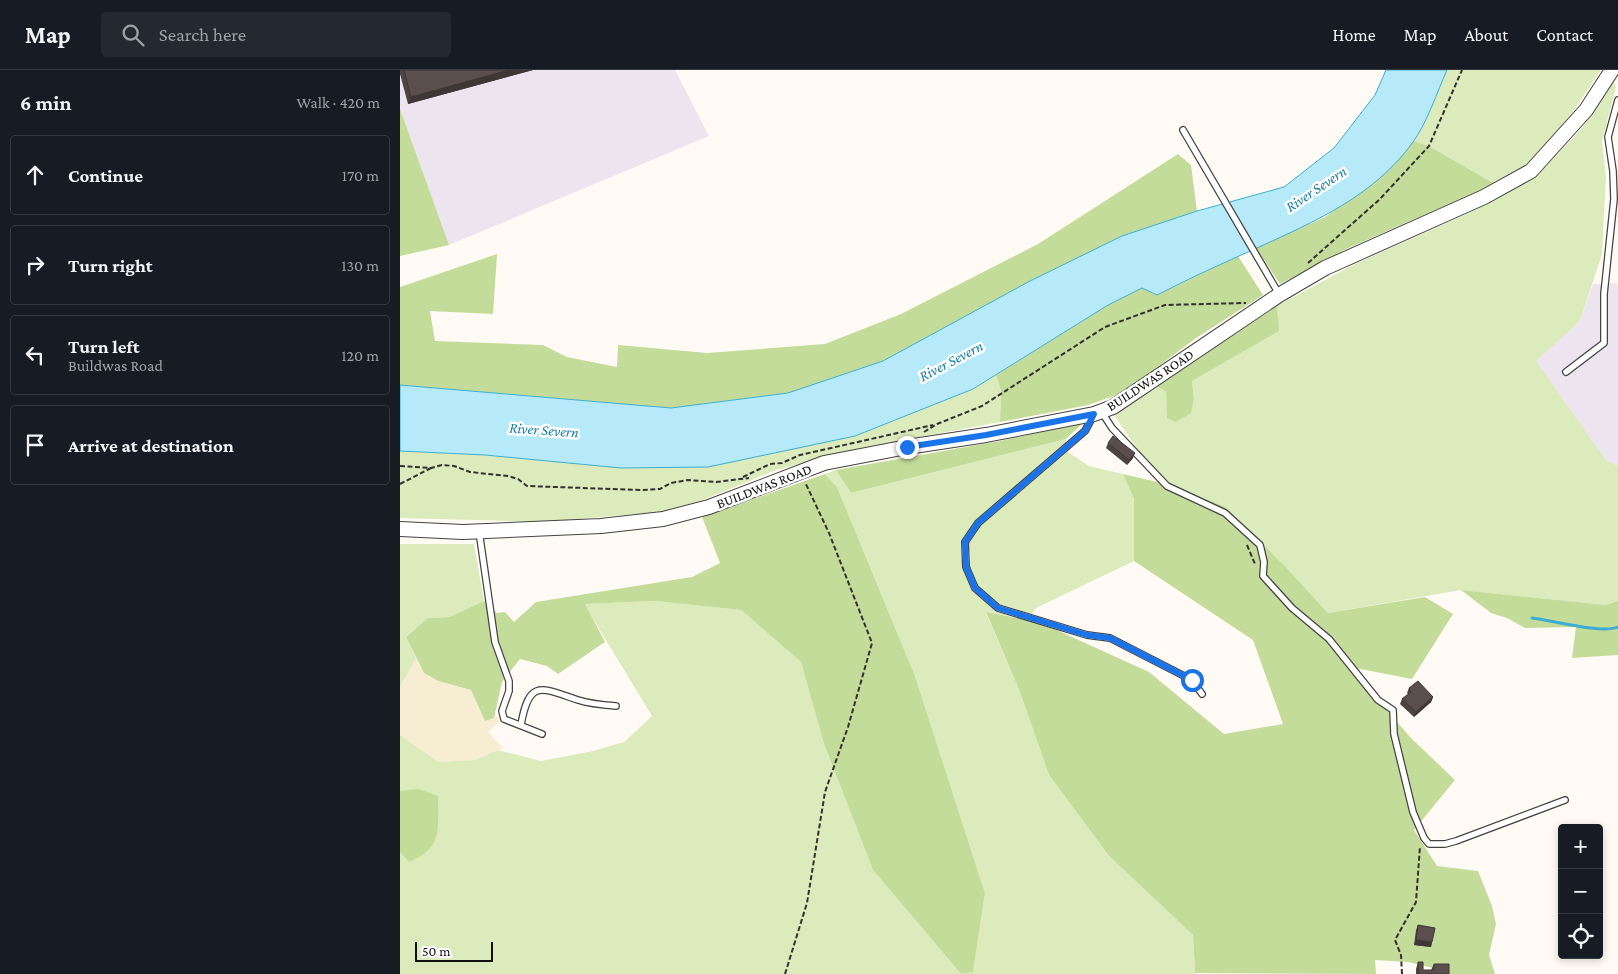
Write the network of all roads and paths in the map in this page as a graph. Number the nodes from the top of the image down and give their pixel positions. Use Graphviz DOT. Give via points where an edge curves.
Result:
graph roads {
  1 [pos="1462,70"];
  2 [pos="1612,70"];
  3 [pos="1618,100"];
  4 [pos="1183,130"];
  5 [pos="1614,190"];
  6 [pos="1618,196"];
  7 [pos="1301,268"];
  8 [pos="1279,295"];
  9 [pos="1257,310"];
  10 [pos="1566,372"];
  11 [pos="1097,412"];
  12 [pos="907,447"];
  13 [pos="400,466"];
  14 [pos="431,468"];
  15 [pos="801,472"];
  16 [pos="751,478"];
  17 [pos="400,484"];
  18 [pos="400,529"];
  19 [pos="478,532"];
  20 [pos="1246,541"];
  21 [pos="1256,566"];
  22 [pos="1202,694"];
  23 [pos="616,706"];
  24 [pos="521,725"];
  25 [pos="542,734"];
  26 [pos="1565,800"];
  27 [pos="1420,841"];
  28 [pos="785,974"];
  29 [pos="1402,974"];
  1 -- 7 [label="path" via="1428,146 1380,199"];
  2 -- 8 [label="street, BUILDWAS ROAD" via="1586,110 1531,171 1484,197 1324,268"];
  3 -- 5 [label="lane" via="1608,137"];
  4 -- 8 [label="lane"];
  5 -- 6 [label="lane"];
  5 -- 10 [label="lane" via="1604,294 1604,343"];
  8 -- 9 [label="street, BUILDWAS ROAD"];
  9 -- 11 [label="street, BUILDWAS ROAD" via="1113,407"];
  9 -- 12 [label="path" via="1252,303 1237,302 1165,305 1105,327 982,406 937,424 912,440"];
  11 -- 12 [label="street, BUILDWAS ROAD" via="986,435"];
  11 -- 22 [label="lane" via="1085,431 978,523 965,542 966,567 975,588 998,608 1087,635 1110,638 1192,680"];
  11 -- 26 [label="lane" via="1167,486 1225,513 1260,545 1263,576 1292,608 1328,639 1378,700 1393,710 1394,734 1413,812 1429,844 1456,841"];
  12 -- 15 [label="street, BUILDWAS ROAD" via="824,462"];
  13 -- 14 [label="path"];
  14 -- 16 [label="path" via="454,466 480,474 508,476 526,486 641,490 660,489 688,480 716,482"];
  14 -- 17 [label="path"];
  15 -- 19 [label="street, BUILDWAS ROAD" via="710,507 663,519 602,526"];
  15 -- 28 [label="path" via="872,643 825,792 807,904"];
  18 -- 19 [label="street, BUILDWAS ROAD"];
  19 -- 24 [label="lane" via="495,642 509,681 502,715 504,719"];
  20 -- 21 [label="path"];
  23 -- 24 [label="lane" via="589,703 542,689 527,701"];
  24 -- 25 [label="lane"];
  27 -- 29 [label="path" via="1416,902 1395,940"];
}
